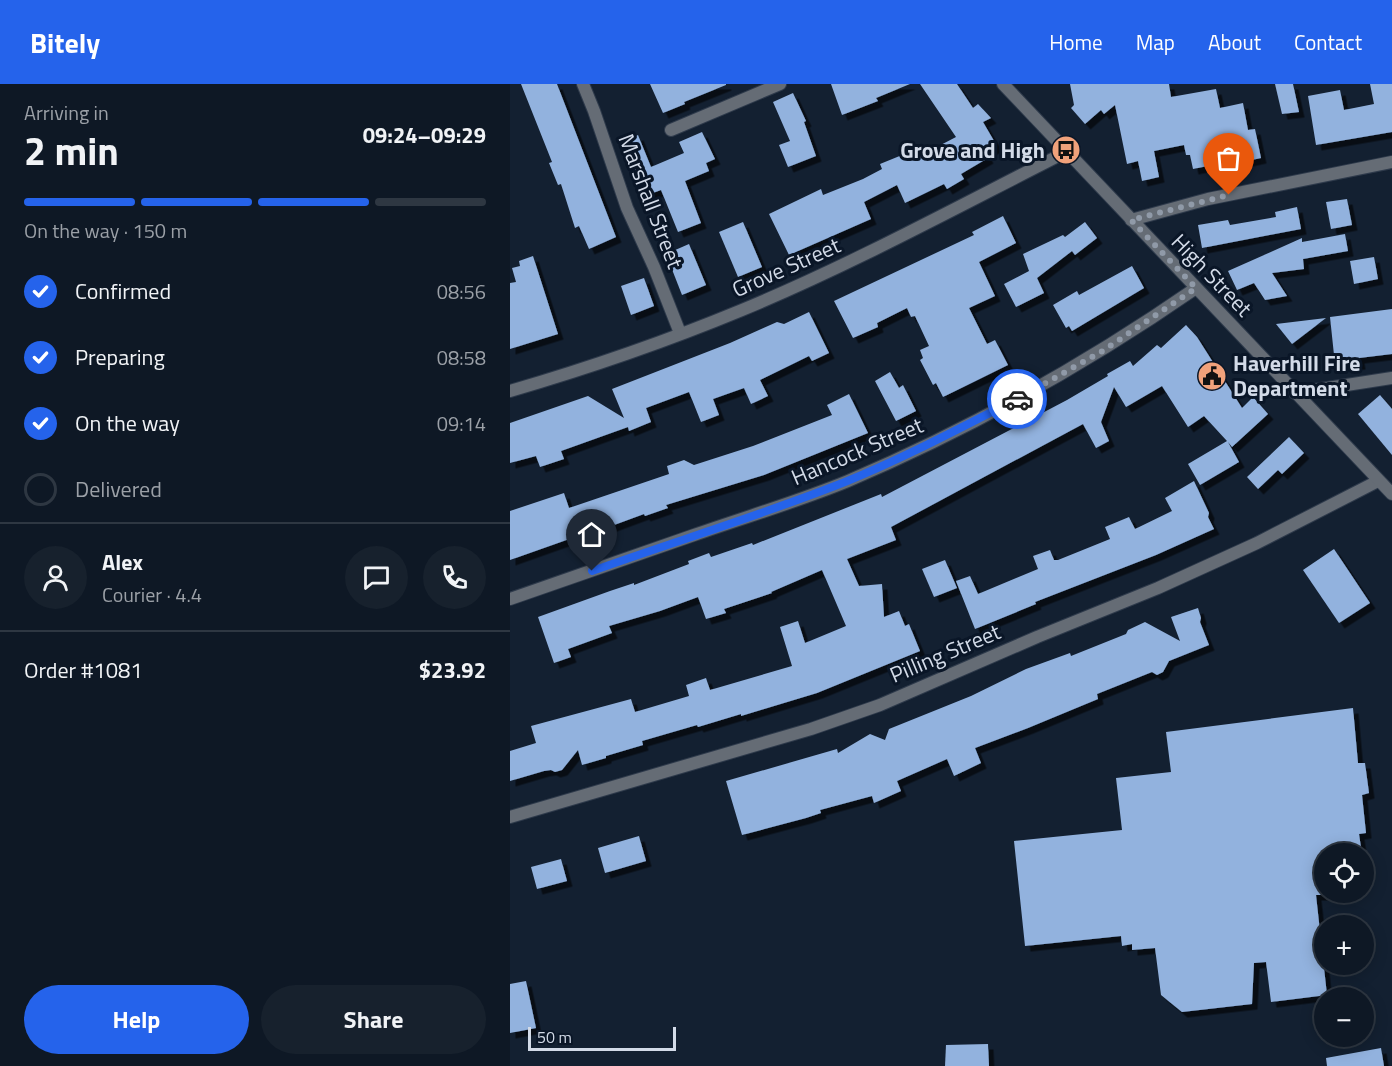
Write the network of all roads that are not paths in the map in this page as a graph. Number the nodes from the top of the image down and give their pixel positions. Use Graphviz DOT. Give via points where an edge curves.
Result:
graph roads {
  1 [pos="583,84"];
  2 [pos="780,84"];
  3 [pos="1003,84"];
  4 [pos="672,130"];
  5 [pos="1066,152"];
  6 [pos="1392,162"];
  7 [pos="1131,220"];
  8 [pos="1196,288"];
  9 [pos="680,333"];
  10 [pos="1392,378"];
  11 [pos="510,391"];
  12 [pos="1295,393"];
  13 [pos="1378,481"];
  14 [pos="1392,494"];
  15 [pos="510,599"];
  16 [pos="510,817"];
  1 -- 9 [label="street, Marshall Street" via="627,208"];
  2 -- 4 [label="street"];
  3 -- 5 [label="street, High Street"];
  5 -- 7 [label="street, High Street"];
  5 -- 9 [label="street, Grove Street" via="868,252"];
  6 -- 7 [label="street" via="1208,199"];
  7 -- 8 [label="street, High Street"];
  8 -- 12 [label="street, High Street"];
  8 -- 15 [label="street, Hancock Street" via="1042,387 924,446 765,512"];
  9 -- 11 [label="street, Grove Street"];
  10 -- 12 [label="street"];
  12 -- 13 [label="street, High Street"];
  13 -- 14 [label="street, High Street"];
  13 -- 16 [label="street, Pilling Street" via="1179,579 880,705"];
}
